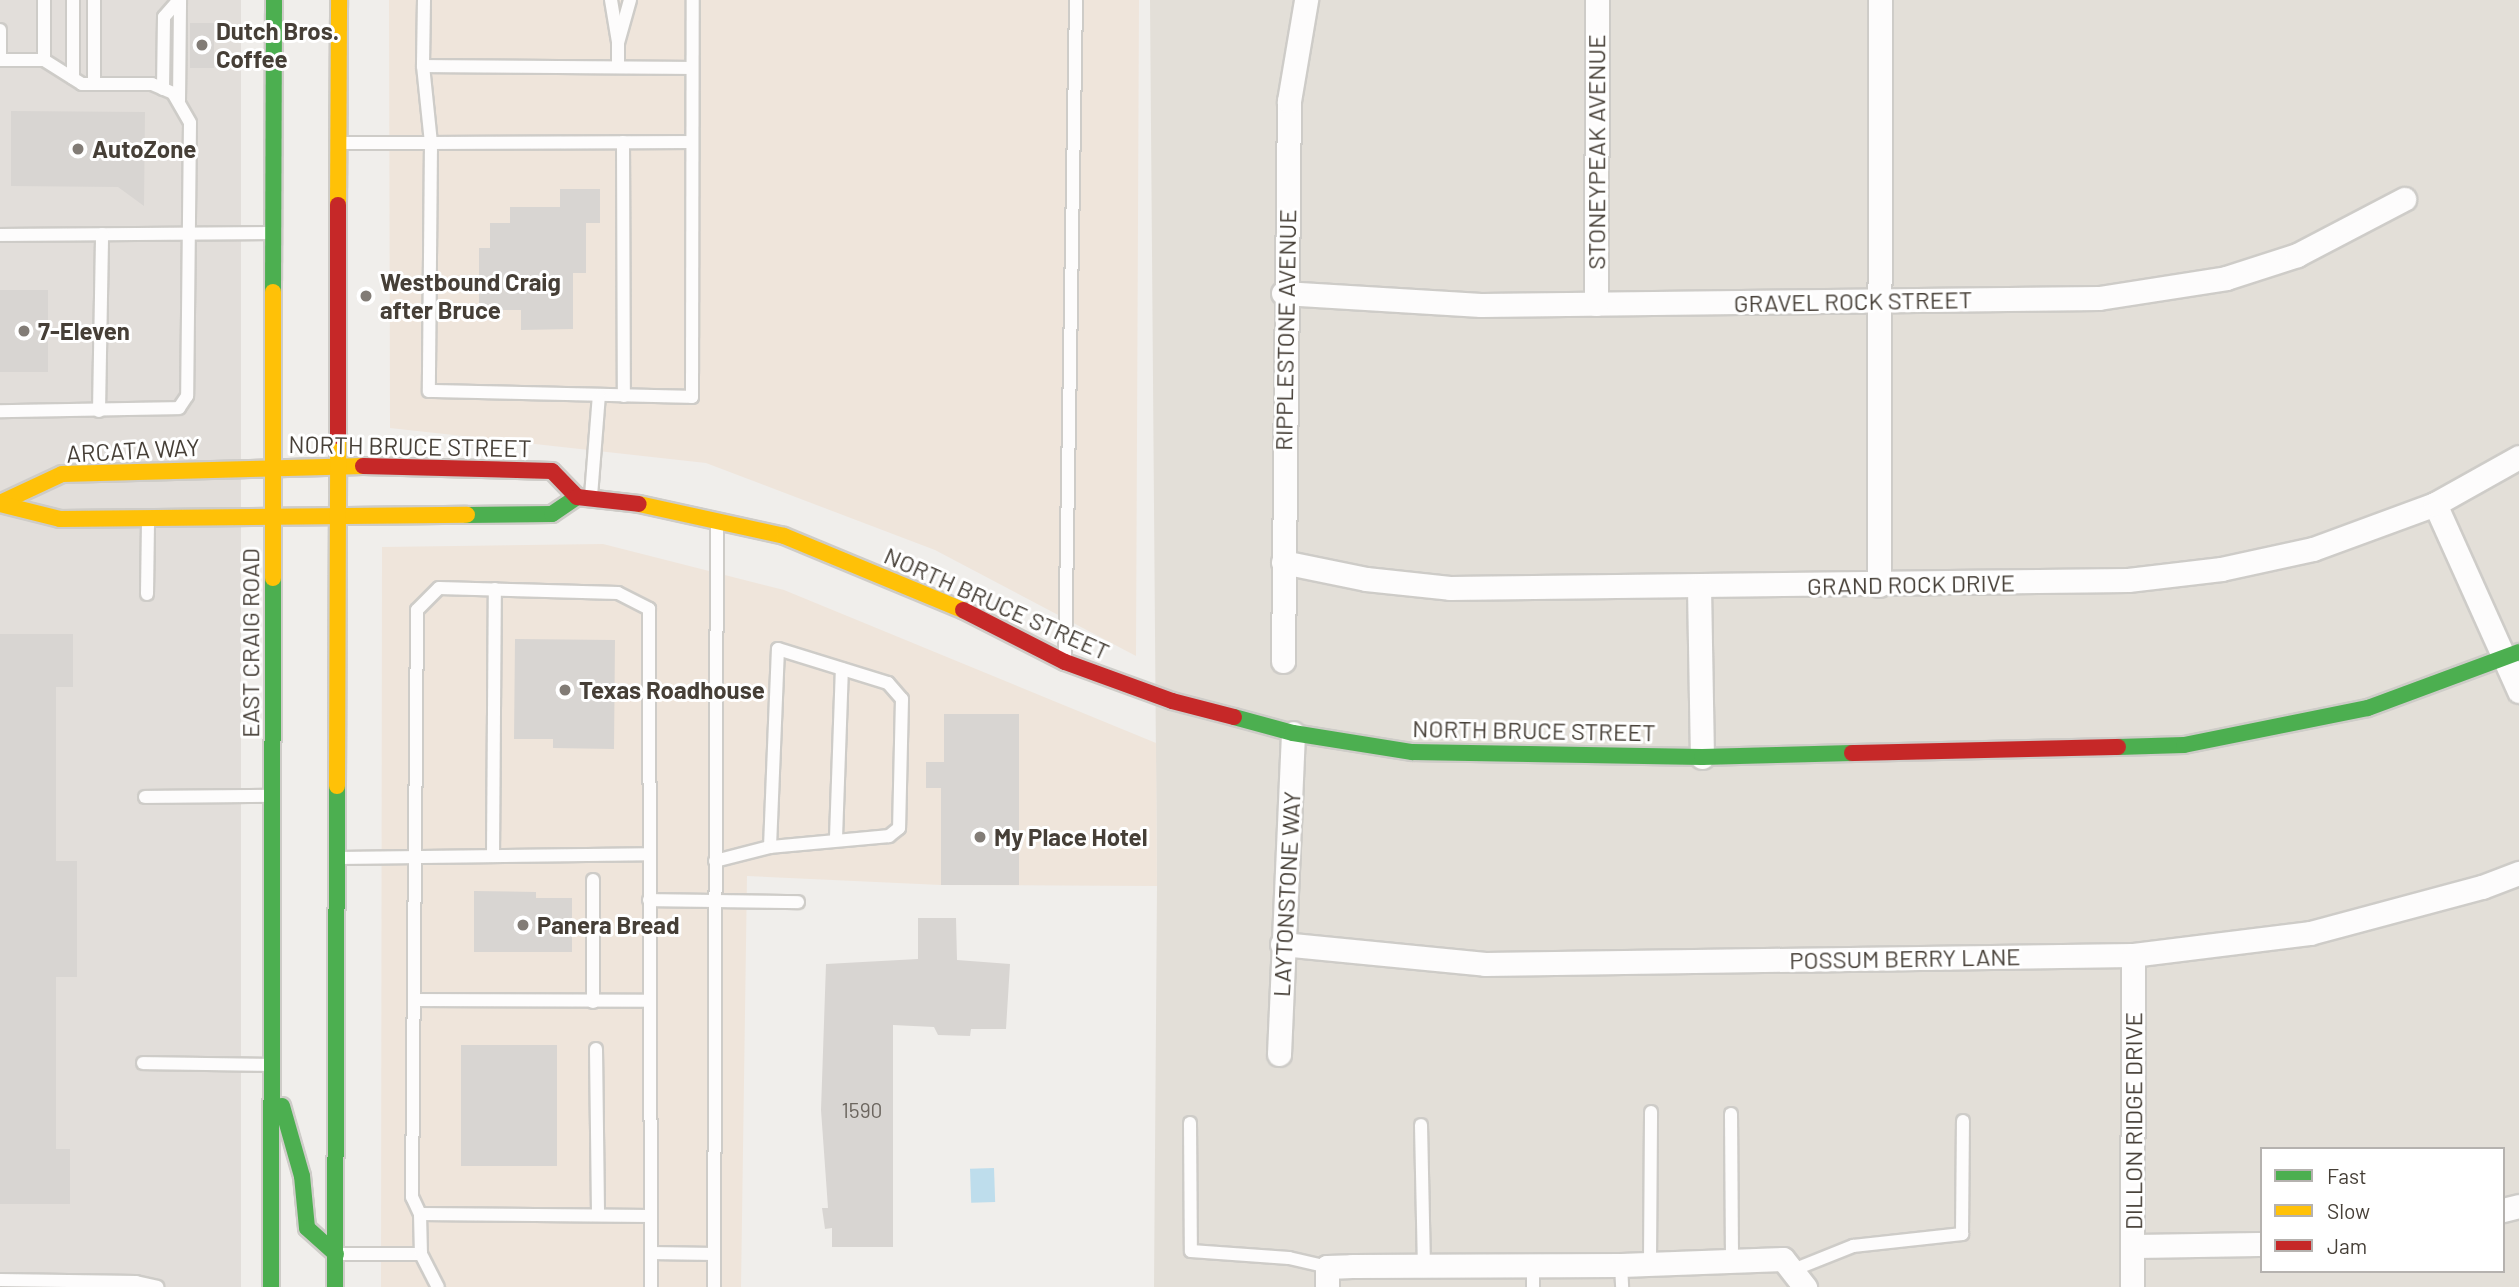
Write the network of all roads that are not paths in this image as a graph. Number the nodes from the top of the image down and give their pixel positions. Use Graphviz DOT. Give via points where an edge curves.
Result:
graph roads {
  1 [pos="44,0"];
  2 [pos="74,0"];
  3 [pos="94,0"];
  4 [pos="179,0"];
  5 [pos="274,0"];
  6 [pos="339,0"];
  7 [pos="424,0"];
  8 [pos="611,0"];
  9 [pos="630,0"];
  10 [pos="693,0"];
  11 [pos="1076,0"];
  12 [pos="1306,0"];
  13 [pos="1597,0"];
  14 [pos="1880,0"];
  15 [pos="0,30"];
  16 [pos="618,43"];
  17 [pos="44,60"];
  18 [pos="423,66"];
  19 [pos="618,67"];
  20 [pos="692,68"];
  21 [pos="73,78"];
  22 [pos="94,83"];
  23 [pos="163,89"];
  24 [pos="179,101"];
  25 [pos="623,142"];
  26 [pos="692,142"];
  27 [pos="339,143"];
  28 [pos="431,143"];
  29 [pos="2404,199"];
  30 [pos="274,233"];
  31 [pos="102,234"];
  32 [pos="189,234"];
  33 [pos="0,235"];
  34 [pos="1283,293"];
  35 [pos="1880,301"];
  36 [pos="1596,304"];
  37 [pos="598,395"];
  38 [pos="624,396"];
  39 [pos="0,411"];
  40 [pos="99,411"];
  41 [pos="2519,457"];
  42 [pos="339,465"];
  43 [pos="274,467"];
  44 [pos="584,498"];
  45 [pos="0,504"];
  46 [pos="2435,504"];
  47 [pos="338,513"];
  48 [pos="273,517"];
  49 [pos="148,518"];
  50 [pos="717,521"];
  51 [pos="1283,562"];
  52 [pos="1879,584"];
  53 [pos="1699,587"];
  54 [pos="495,589"];
  55 [pos="147,594"];
  56 [pos="2512,656"];
  57 [pos="1283,661"];
  58 [pos="1065,662"];
  59 [pos="842,669"];
  60 [pos="2519,691"];
  61 [pos="1293,733"];
  62 [pos="1702,757"];
  63 [pos="271,796"];
  64 [pos="145,797"];
  65 [pos="836,838"];
  66 [pos="770,847"];
  67 [pos="649,854"];
  68 [pos="493,855"];
  69 [pos="416,857"];
  70 [pos="337,858"];
  71 [pos="715,861"];
  72 [pos="2519,873"];
  73 [pos="593,880"];
  74 [pos="649,900"];
  75 [pos="716,901"];
  76 [pos="798,902"];
  77 [pos="1282,944"];
  78 [pos="2133,955"];
  79 [pos="414,1000"];
  80 [pos="650,1001"];
  81 [pos="593,1002"];
  82 [pos="596,1049"];
  83 [pos="1279,1055"];
  84 [pos="143,1063"];
  85 [pos="270,1065"];
  86 [pos="1651,1112"];
  87 [pos="1731,1114"];
  88 [pos="1963,1121"];
  89 [pos="1190,1123"];
  90 [pos="1421,1125"];
  91 [pos="420,1214"];
  92 [pos="598,1215"];
  93 [pos="650,1216"];
  94 [pos="2260,1244"];
  95 [pos="2133,1246"];
  96 [pos="651,1253"];
  97 [pos="336,1254"];
  98 [pos="421,1254"];
  99 [pos="714,1254"];
  100 [pos="1650,1261"];
  101 [pos="1732,1261"];
  102 [pos="1533,1263"];
  103 [pos="1424,1265"];
  104 [pos="1621,1276"];
  105 [pos="1327,1277"];
  106 [pos="1799,1278"];
  107 [pos="0,1280"];
  108 [pos="157,1287"];
  109 [pos="271,1287"];
  110 [pos="335,1287"];
  111 [pos="438,1287"];
  112 [pos="651,1287"];
  113 [pos="714,1287"];
  114 [pos="1533,1287"];
  115 [pos="2132,1287"];
  1 -- 17 [label="lane"];
  2 -- 21 [label="lane"];
  3 -- 22 [label="lane"];
  4 -- 23 [label="lane" via="164,17"];
  4 -- 24 [label="lane"];
  5 -- 30 [label="street, EAST CRAIG ROAD"];
  6 -- 27 [label="street"];
  7 -- 18 [label="lane"];
  8 -- 16 [label="lane"];
  9 -- 16 [label="lane"];
  10 -- 20 [label="lane"];
  11 -- 58 [label="lane"];
  12 -- 34 [label="street, RIPPLESTONE AVENUE" via="1289,101"];
  13 -- 36 [label="street, STONEYPEAK AVENUE"];
  14 -- 35 [label="street"];
  15 -- 17 [label="lane" via="0,60"];
  16 -- 19 [label="lane"];
  17 -- 21 [label="lane"];
  18 -- 19 [label="lane"];
  18 -- 28 [label="lane"];
  19 -- 20 [label="lane"];
  20 -- 26 [label="lane"];
  21 -- 22 [label="lane"];
  22 -- 23 [label="lane" via="152,84"];
  23 -- 24 [label="lane"];
  24 -- 32 [label="lane" via="190,123"];
  25 -- 26 [label="lane"];
  25 -- 28 [label="lane"];
  25 -- 38 [label="lane"];
  26 -- 38 [label="lane" via="692,397"];
  27 -- 28 [label="lane"];
  27 -- 42 [label="street"];
  28 -- 37 [label="lane" via="429,391"];
  29 -- 35 [label="street, GRAVEL ROCK STREET" via="2297,255 2226,278 2099,298"];
  30 -- 32 [label="lane"];
  30 -- 43 [label="street, EAST CRAIG ROAD"];
  31 -- 32 [label="lane"];
  31 -- 33 [label="lane"];
  31 -- 40 [label="lane"];
  32 -- 40 [label="lane" via="187,396 180,408 169,410"];
  34 -- 36 [label="street, GRAVEL ROCK STREET" via="1481,305"];
  34 -- 51 [label="street, RIPPLESTONE AVENUE"];
  35 -- 36 [label="street, GRAVEL ROCK STREET"];
  35 -- 52 [label="street"];
  37 -- 38 [label="lane"];
  37 -- 44 [label="lane"];
  39 -- 40 [label="lane"];
  41 -- 46 [label="street, GRAND ROCK DRIVE"];
  42 -- 43 [label="street, NORTH BRUCE STREET"];
  42 -- 44 [label="street, NORTH BRUCE STREET" via="552,471"];
  42 -- 47 [label="street"];
  43 -- 45 [label="street, ARCATA WAY" via="62,474"];
  43 -- 48 [label="street, EAST CRAIG ROAD"];
  44 -- 47 [label="street" via="552,514"];
  44 -- 50 [label="street, NORTH BRUCE STREET"];
  45 -- 49 [label="street, ARCATA WAY" via="60,519"];
  46 -- 52 [label="street, GRAND ROCK DRIVE" via="2313,549 2221,569 2128,580"];
  46 -- 56 [label="street"];
  47 -- 48 [label="street"];
  47 -- 70 [label="street"];
  48 -- 49 [label="street, ARCATA WAY"];
  48 -- 63 [label="street, EAST CRAIG ROAD"];
  49 -- 55 [label="lane"];
  50 -- 58 [label="street, NORTH BRUCE STREET" via="784,536 936,596"];
  50 -- 71 [label="lane"];
  51 -- 53 [label="street, GRAND ROCK DRIVE" via="1366,579 1450,588"];
  51 -- 57 [label="street, RIPPLESTONE AVENUE"];
  52 -- 53 [label="street, GRAND ROCK DRIVE"];
  53 -- 62 [label="street"];
  54 -- 67 [label="lane" via="618,593 649,609"];
  54 -- 68 [label="lane"];
  54 -- 69 [label="lane" via="439,588 417,610"];
  56 -- 60 [label="street"];
  56 -- 62 [label="street, NORTH BRUCE STREET" via="2368,708 2184,745"];
  58 -- 61 [label="street, NORTH BRUCE STREET" via="1172,702"];
  59 -- 65 [label="lane"];
  59 -- 65 [label="lane" via="888,683 902,699 899,828 889,836"];
  59 -- 66 [label="lane" via="778,649"];
  61 -- 62 [label="street, NORTH BRUCE STREET" via="1412,752"];
  61 -- 77 [label="street, LAYTONSTONE WAY"];
  63 -- 64 [label="lane"];
  63 -- 85 [label="street, EAST CRAIG ROAD"];
  65 -- 66 [label="lane"];
  66 -- 71 [label="lane"];
  67 -- 68 [label="lane"];
  67 -- 74 [label="lane"];
  68 -- 69 [label="lane"];
  69 -- 70 [label="lane"];
  69 -- 79 [label="lane"];
  70 -- 97 [label="street"];
  71 -- 75 [label="lane"];
  72 -- 78 [label="street, POSSUM BERRY LANE" via="2310,933"];
  73 -- 81 [label="lane"];
  74 -- 75 [label="lane"];
  74 -- 80 [label="lane"];
  75 -- 76 [label="lane"];
  75 -- 99 [label="lane"];
  77 -- 78 [label="street, POSSUM BERRY LANE" via="1485,964"];
  77 -- 83 [label="street, LAYTONSTONE WAY"];
  78 -- 95 [label="street, DILLON RIDGE DRIVE"];
  79 -- 81 [label="lane"];
  79 -- 91 [label="lane" via="412,1197"];
  80 -- 81 [label="lane"];
  80 -- 93 [label="lane"];
  82 -- 92 [label="lane"];
  84 -- 85 [label="lane"];
  85 -- 97 [label="street" via="302,1175 303,1216 315,1237"];
  85 -- 109 [label="street, EAST CRAIG ROAD"];
  86 -- 100 [label="lane"];
  87 -- 101 [label="lane"];
  88 -- 106 [label="lane" via="1962,1234 1853,1246"];
  89 -- 105 [label="lane" via="1191,1251 1289,1258"];
  90 -- 103 [label="lane"];
  91 -- 92 [label="lane"];
  91 -- 98 [label="lane"];
  92 -- 93 [label="lane"];
  93 -- 96 [label="lane"];
  94 -- 95 [label="street"];
  95 -- 115 [label="street, DILLON RIDGE DRIVE"];
  96 -- 99 [label="lane"];
  96 -- 112 [label="lane"];
  97 -- 98 [label="lane"];
  97 -- 110 [label="street"];
  98 -- 111 [label="lane"];
  99 -- 113 [label="lane"];
  100 -- 101 [label="street"];
  100 -- 104 [label="street"];
  101 -- 106 [label="street" via="1783,1259"];
  102 -- 103 [label="street"];
  102 -- 104 [label="street"];
  102 -- 114 [label="lane"];
  103 -- 105 [label="street"];
  107 -- 108 [label="lane" via="136,1282"];
}
